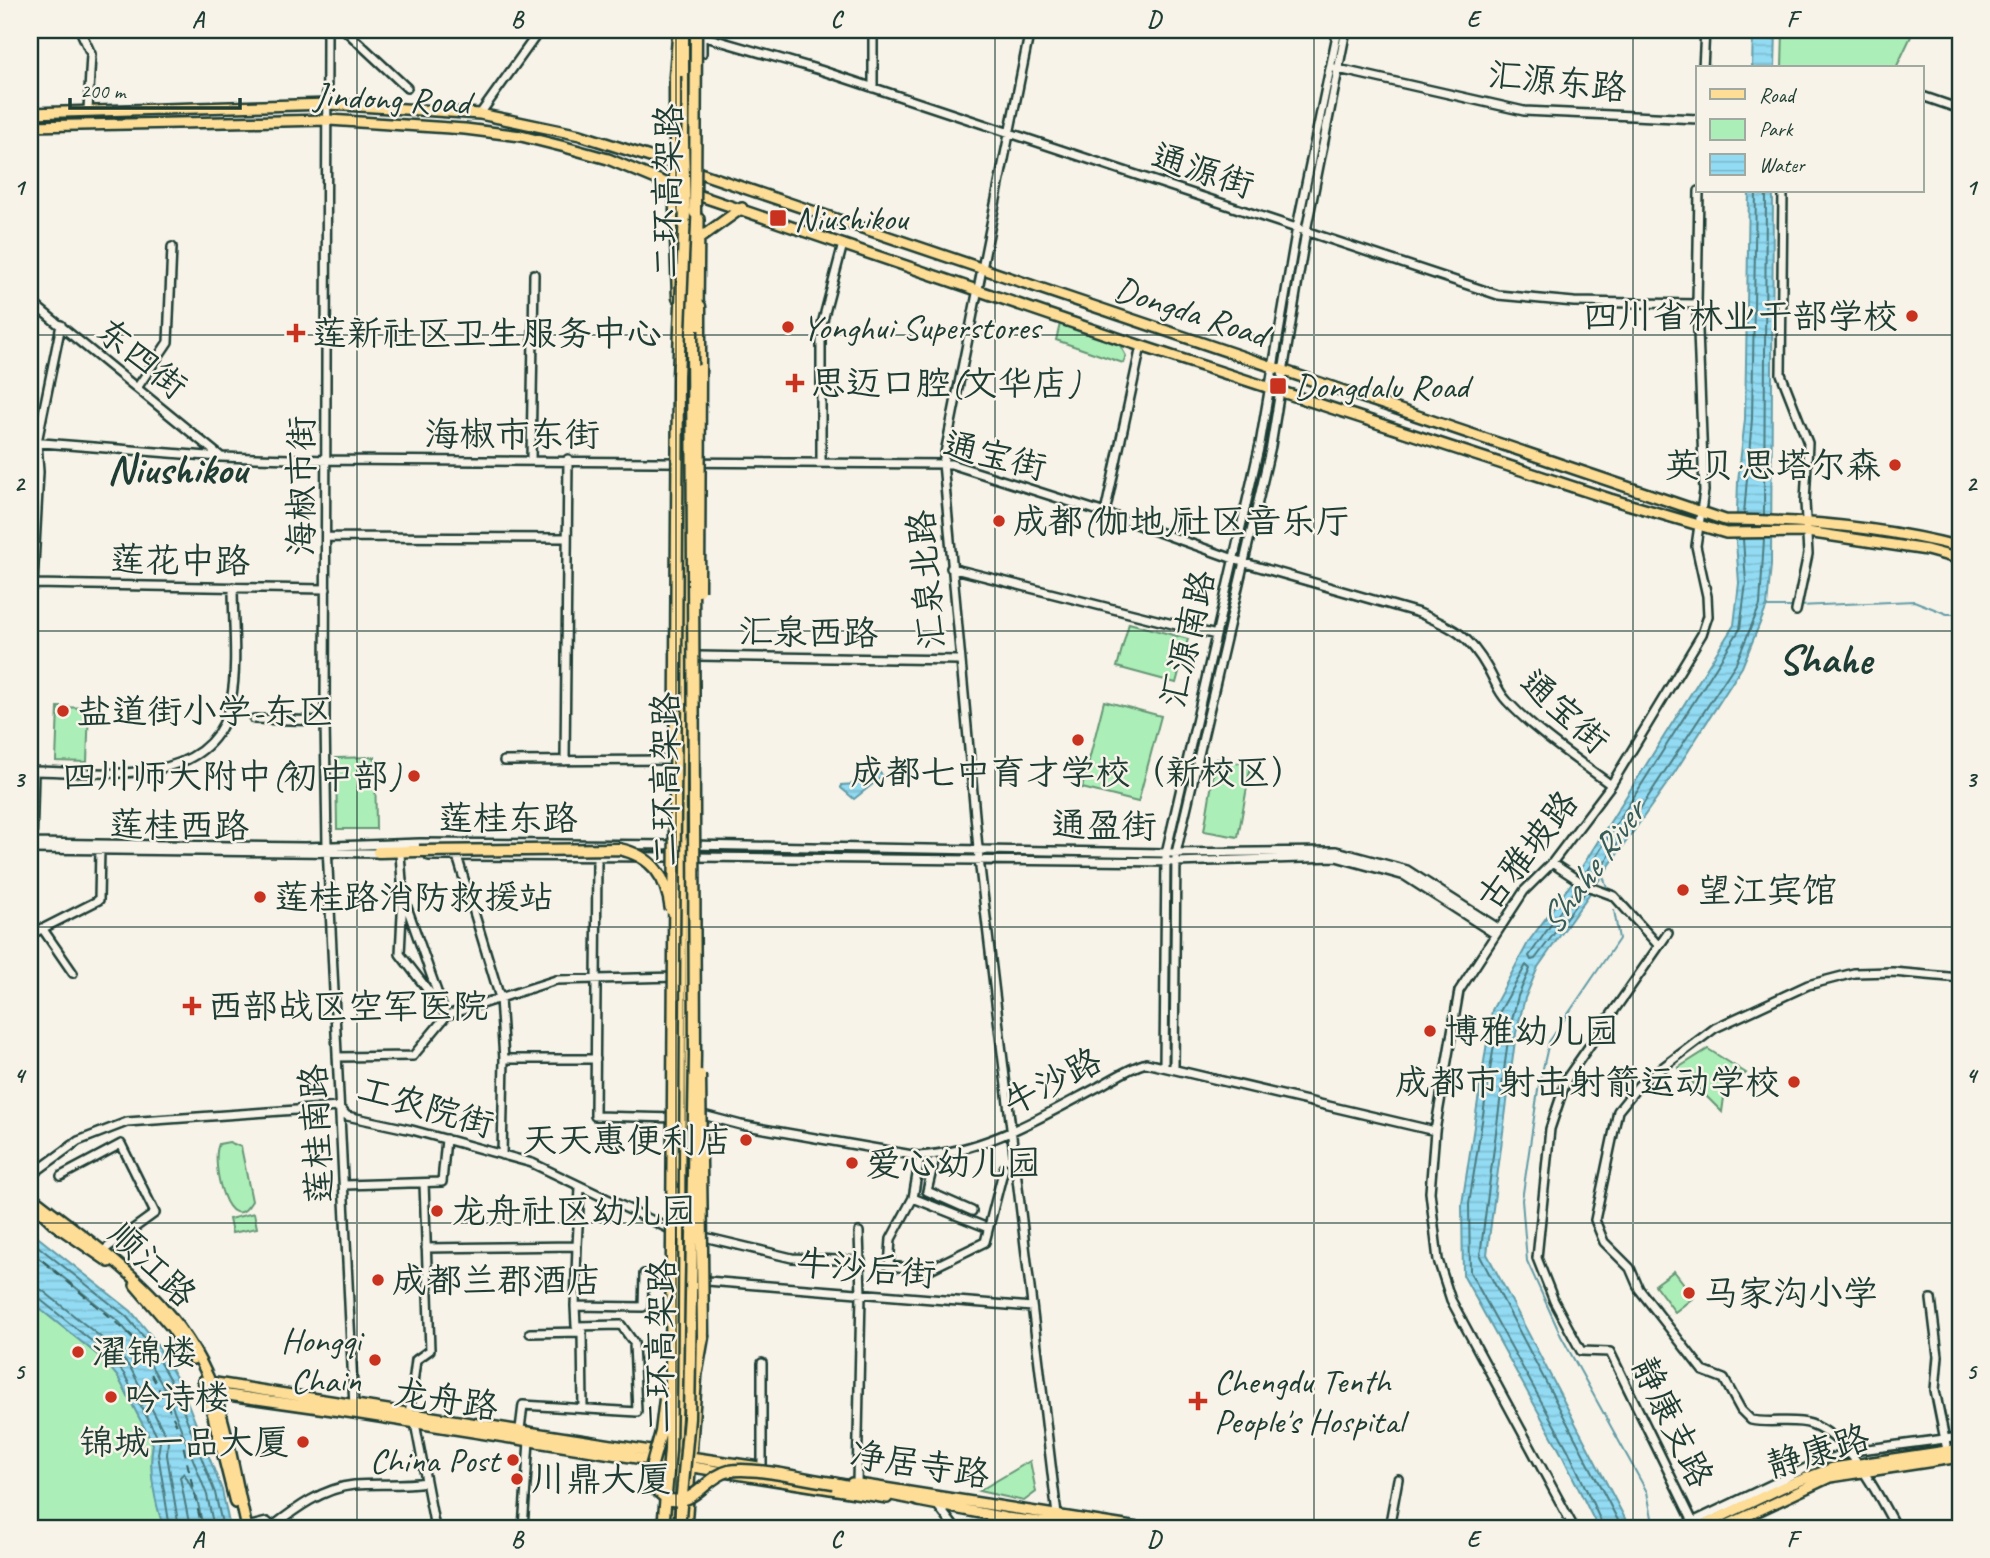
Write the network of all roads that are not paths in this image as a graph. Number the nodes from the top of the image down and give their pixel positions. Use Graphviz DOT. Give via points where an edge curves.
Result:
graph roads {
  1 [pos="80,30"];
  2 [pos="327,30"];
  3 [pos="345,30"];
  4 [pos="540,30"];
  5 [pos="681,30"];
  6 [pos="873,30"];
  7 [pos="1030,30"];
  8 [pos="1338,30"];
  9 [pos="1346,30"];
  10 [pos="1705,30"];
  11 [pos="698,31"];
  12 [pos="702,53"];
  13 [pos="694,64"];
  14 [pos="1703,66"];
  15 [pos="1334,68"];
  16 [pos="873,88"];
  17 [pos="407,89"];
  18 [pos="1924,97"];
  19 [pos="329,104"];
  20 [pos="1960,109"];
  21 [pos="88,110"];
  22 [pos="30,113"];
  23 [pos="480,114"];
  24 [pos="1696,119"];
  25 [pos="329,120"];
  26 [pos="30,126"];
  27 [pos="1008,132"];
  28 [pos="680,167"];
  29 [pos="694,171"];
  30 [pos="680,189"];
  31 [pos="1699,192"];
  32 [pos="1783,192"];
  33 [pos="698,194"];
  34 [pos="742,208"];
  35 [pos="1297,227"];
  36 [pos="1307,231"];
  37 [pos="700,238"];
  38 [pos="843,244"];
  39 [pos="172,247"];
  40 [pos="982,271"];
  41 [pos="534,274"];
  42 [pos="978,290"];
  43 [pos="30,301"];
  44 [pos="1697,304"];
  45 [pos="700,306"];
  46 [pos="680,313"];
  47 [pos="61,325"];
  48 [pos="1141,346"];
  49 [pos="1273,368"];
  50 [pos="1284,372"];
  51 [pos="678,376"];
  52 [pos="137,388"];
  53 [pos="1270,388"];
  54 [pos="1281,391"];
  55 [pos="33,442"];
  56 [pos="220,457"];
  57 [pos="328,460"];
  58 [pos="531,460"];
  59 [pos="568,460"];
  60 [pos="683,461"];
  61 [pos="697,461"];
  62 [pos="821,463"];
  63 [pos="943,464"];
  64 [pos="1702,509"];
  65 [pos="1105,513"];
  66 [pos="1806,521"];
  67 [pos="1698,524"];
  68 [pos="1807,532"];
  69 [pos="327,537"];
  70 [pos="567,538"];
  71 [pos="1960,547"];
  72 [pos="1232,559"];
  73 [pos="1960,559"];
  74 [pos="1243,562"];
  75 [pos="951,568"];
  76 [pos="31,585"];
  77 [pos="233,587"];
  78 [pos="326,589"];
  79 [pos="1796,611"];
  80 [pos="1216,635"];
  81 [pos="691,655"];
  82 [pos="959,660"];
  83 [pos="254,719"];
  84 [pos="325,721"];
  85 [pos="682,760"];
  86 [pos="504,761"];
  87 [pos="565,761"];
  88 [pos="32,771"];
  89 [pos="1611,785"];
  90 [pos="685,845"];
  91 [pos="31,846"];
  92 [pos="101,847"];
  93 [pos="978,848"];
  94 [pos="328,849"];
  95 [pos="378,852"];
  96 [pos="1176,853"];
  97 [pos="400,854"];
  98 [pos="457,856"];
  99 [pos="597,857"];
  100 [pos="685,857"];
  101 [pos="979,859"];
  102 [pos="1169,859"];
  103 [pos="1552,863"];
  104 [pos="403,895"];
  105 [pos="42,928"];
  106 [pos="1497,931"];
  107 [pos="1668,933"];
  108 [pos="30,934"];
  109 [pos="1658,945"];
  110 [pos="676,956"];
  111 [pos="73,973"];
  112 [pos="596,978"];
  113 [pos="681,978"];
  114 [pos="1960,978"];
  115 [pos="500,998"];
  116 [pos="445,1012"];
  117 [pos="695,1055"];
  118 [pos="337,1057"];
  119 [pos="504,1059"];
  120 [pos="596,1059"];
  121 [pos="1164,1066"];
  122 [pos="1174,1067"];
  123 [pos="339,1107"];
  124 [pos="689,1112"];
  125 [pos="680,1118"];
  126 [pos="1435,1131"];
  127 [pos="1011,1132"];
  128 [pos="446,1139"];
  129 [pos="502,1154"];
  130 [pos="934,1162"];
  131 [pos="919,1163"];
  132 [pos="1004,1168"];
  133 [pos="61,1176"];
  134 [pos="30,1177"];
  135 [pos="424,1183"];
  136 [pos="345,1185"];
  137 [pos="580,1188"];
  138 [pos="30,1195"];
  139 [pos="912,1198"];
  140 [pos="30,1202"];
  141 [pos="972,1211"];
  142 [pos="988,1228"];
  143 [pos="859,1232"];
  144 [pos="680,1234"];
  145 [pos="693,1234"];
  146 [pos="577,1246"];
  147 [pos="426,1248"];
  148 [pos="104,1251"];
  149 [pos="861,1261"];
  150 [pos="680,1273"];
  151 [pos="695,1280"];
  152 [pos="673,1290"];
  153 [pos="861,1294"];
  154 [pos="1931,1299"];
  155 [pos="575,1306"];
  156 [pos="1032,1307"];
  157 [pos="579,1329"];
  158 [pos="530,1333"];
  159 [pos="762,1363"];
  160 [pos="697,1371"];
  161 [pos="209,1387"];
  162 [pos="583,1408"];
  163 [pos="354,1409"];
  164 [pos="412,1419"];
  165 [pos="520,1429"];
  166 [pos="1960,1437"];
  167 [pos="1945,1439"];
  168 [pos="529,1440"];
  169 [pos="1960,1449"];
  170 [pos="1848,1454"];
  171 [pos="1948,1455"];
  172 [pos="1960,1457"];
  173 [pos="676,1460"];
  174 [pos="692,1462"];
  175 [pos="1856,1463"];
  176 [pos="762,1467"];
  177 [pos="1865,1471"];
  178 [pos="1398,1479"];
  179 [pos="426,1482"];
  180 [pos="857,1483"];
  181 [pos="923,1501"];
  182 [pos="938,1506"];
  183 [pos="1054,1521"];
  184 [pos="1695,1526"];
  185 [pos="245,1528"];
  186 [pos="272,1528"];
  187 [pos="435,1528"];
  188 [pos="523,1528"];
  189 [pos="663,1528"];
  190 [pos="669,1528"];
  191 [pos="679,1528"];
  192 [pos="686,1528"];
  193 [pos="955,1528"];
  194 [pos="1095,1528"];
  195 [pos="1138,1528"];
  196 [pos="1389,1528"];
  197 [pos="1574,1528"];
  198 [pos="1680,1528"];
  199 [pos="1721,1528"];
  200 [pos="1896,1528"];
  1 -- 21 [label="street" via="91,54"];
  2 -- 19 [label="street, 海椒市街"];
  3 -- 17 [label="street"];
  4 -- 23 [label="street"];
  5 -- 28 [label="main road"];
  5 -- 46 [label="highway, 二环高架路, bridge" via="685,212"];
  5 -- 46 [label="highway, bridge" via="675,76 675,264"];
  6 -- 16 [label="street"];
  7 -- 27 [label="street, 汇泉北路"];
  8 -- 15 [label="street"];
  9 -- 15 [label="street"];
  10 -- 14 [label="street"];
  11 -- 12 [label="street"];
  11 -- 13 [label="main road"];
  11 -- 16 [label="street, 通源街"];
  11 -- 81 [label="highway, 二环高架路, bridge"];
  12 -- 13 [label="main road"];
  13 -- 29 [label="main road"];
  15 -- 24 [label="street, 汇源东路" via="1524,111"];
  15 -- 35 [label="street, 汇源南路"];
  15 -- 36 [label="street, 汇源南路"];
  16 -- 27 [label="street, 通源街"];
  18 -- 20 [label="street"];
  19 -- 21 [label="main road, Jindong Road"];
  19 -- 23 [label="main road, Jindong Road"];
  19 -- 25 [label="street, 海椒市街"];
  21 -- 22 [label="main road, Jindong Road"];
  23 -- 28 [label="main road, Jindong Road" via="580,135"];
  25 -- 26 [label="main road, Jindong Road"];
  25 -- 30 [label="main road, Jindong Road" via="521,136 608,159"];
  25 -- 57 [label="street, 海椒市街"];
  27 -- 35 [label="street, 通源街"];
  27 -- 40 [label="street, 汇泉北路"];
  28 -- 29 [label="main road, Dongda Road"];
  28 -- 30 [label="main road"];
  29 -- 33 [label="main road"];
  29 -- 40 [label="main road, Dongda Road"];
  30 -- 33 [label="main road, Jindong Road"];
  30 -- 60 [label="main road"];
  31 -- 44 [label="street, 古雅坡路"];
  32 -- 66 [label="street" via="1781,374 1808,443"];
  33 -- 34 [label="main road, Dongda Road"];
  33 -- 37 [label="main road"];
  34 -- 37 [label="main road"];
  34 -- 38 [label="main road, Dongda Road"];
  35 -- 36 [label="street, 通源街"];
  35 -- 49 [label="street, 汇源南路"];
  36 -- 44 [label="street, 通源街" via="1498,295 1574,302"];
  36 -- 50 [label="street, 汇源南路"];
  37 -- 45 [label="main road"];
  38 -- 42 [label="main road, Dongda Road"];
  38 -- 62 [label="street" via="821,328"];
  39 -- 52 [label="street" via="168,342"];
  40 -- 42 [label="street, 汇泉北路"];
  40 -- 49 [label="main road, Dongda Road"];
  41 -- 58 [label="street"];
  42 -- 48 [label="main road, Dongda Road"];
  42 -- 63 [label="street, 汇泉北路"];
  43 -- 47 [label="street, 东四街"];
  44 -- 64 [label="street, 古雅坡路"];
  45 -- 61 [label="main road" via="696,323"];
  45 -- 81 [label="highway, bridge" via="701,566"];
  46 -- 51 [label="highway, 二环高架路, bridge"];
  47 -- 52 [label="street, 东四街"];
  47 -- 55 [label="street"];
  48 -- 53 [label="main road, Dongda Road"];
  48 -- 65 [label="street"];
  49 -- 50 [label="main road, Dongda Road"];
  49 -- 53 [label="street, 汇源南路"];
  50 -- 54 [label="street, 汇源南路"];
  50 -- 64 [label="main road, Dongda Road"];
  51 -- 81 [label="highway, bridge" via="672,406 673,619"];
  51 -- 110 [label="highway, 二环高架路, bridge"];
  52 -- 56 [label="street, 东四街"];
  53 -- 54 [label="main road, Dongda Road"];
  53 -- 72 [label="street, 汇源南路"];
  54 -- 67 [label="main road, Dongda Road"];
  54 -- 74 [label="street, 汇源南路"];
  55 -- 56 [label="street, 海椒市东街"];
  55 -- 76 [label="street" via="39,472"];
  56 -- 57 [label="street, 海椒市东街"];
  57 -- 58 [label="street, 海椒市东街"];
  57 -- 69 [label="street, 海椒市街"];
  58 -- 59 [label="street, 海椒市东街"];
  59 -- 60 [label="street, 海椒市东街"];
  59 -- 70 [label="street"];
  60 -- 61 [label="street, 海椒市东街"];
  60 -- 81 [label="main road"];
  61 -- 62 [label="street, 通宝街"];
  61 -- 81 [label="main road"];
  62 -- 63 [label="street, 通宝街"];
  63 -- 65 [label="street, 通宝街"];
  63 -- 75 [label="street, 汇泉北路"];
  64 -- 66 [label="main road, Dongda Road" via="1725,520"];
  64 -- 67 [label="street, 古雅坡路"];
  65 -- 72 [label="street, 通宝街"];
  66 -- 68 [label="street"];
  66 -- 71 [label="main road" via="1877,529"];
  67 -- 68 [label="main road, Dongda Road" via="1726,533"];
  67 -- 89 [label="street, 古雅坡路" via="1696,547 1708,616 1703,634"];
  68 -- 73 [label="main road, Dongda Road"];
  68 -- 79 [label="street" via="1808,554"];
  69 -- 70 [label="street"];
  69 -- 78 [label="street, 海椒市街"];
  70 -- 87 [label="street"];
  72 -- 74 [label="street, 通宝街"];
  72 -- 80 [label="street, 汇源南路"];
  74 -- 89 [label="street, 通宝街" via="1419,613 1464,634 1504,698 1552,742"];
  74 -- 96 [label="street, 汇源南路"];
  75 -- 80 [label="street"];
  75 -- 82 [label="street, 汇泉北路"];
  76 -- 77 [label="street, 莲花中路"];
  77 -- 78 [label="street, 莲花中路"];
  77 -- 88 [label="street" via="232,698 224,727 194,758 155,771"];
  78 -- 84 [label="street, 海椒市街"];
  80 -- 102 [label="street, 汇源南路"];
  81 -- 82 [label="street, 汇泉西路"];
  81 -- 85 [label="main road"];
  81 -- 90 [label="main road"];
  81 -- 117 [label="highway, 二环高架路, bridge"];
  82 -- 93 [label="street, 汇泉北路"];
  83 -- 84 [label="street"];
  84 -- 94 [label="street, 海椒市街"];
  85 -- 87 [label="street"];
  85 -- 90 [label="main road"];
  86 -- 87 [label="street"];
  88 -- 91 [label="street"];
  89 -- 103 [label="street, 古雅坡路"];
  90 -- 93 [label="street, 通盈街"];
  90 -- 94 [label="street, 莲桂东路"];
  90 -- 100 [label="main road"];
  91 -- 92 [label="street, 莲桂西路"];
  92 -- 94 [label="street, 莲桂西路"];
  92 -- 105 [label="street" via="99,900"];
  93 -- 101 [label="street, 汇泉北路"];
  93 -- 102 [label="street, 通盈街"];
  94 -- 95 [label="street, 莲桂东路"];
  94 -- 118 [label="street, 莲桂南路"];
  95 -- 97 [label="street, 莲桂东路"];
  95 -- 110 [label="highway, bridge" via="634,852 650,862 663,879"];
  96 -- 102 [label="street, 通盈街"];
  96 -- 106 [label="street, 通盈街" via="1336,851 1407,870"];
  97 -- 98 [label="street, 莲桂东路"];
  97 -- 104 [label="street"];
  98 -- 99 [label="street, 莲桂东路"];
  98 -- 115 [label="street"];
  99 -- 100 [label="street, 莲桂东路"];
  99 -- 112 [label="street"];
  100 -- 101 [label="street, 通盈街"];
  100 -- 113 [label="main road"];
  100 -- 124 [label="main road"];
  101 -- 102 [label="street, 通盈街"];
  101 -- 127 [label="street, 汇泉北路"];
  102 -- 106 [label="street, 通盈街" via="1336,858 1405,876"];
  102 -- 121 [label="street, 汇源南路"];
  102 -- 122 [label="street, 汇源南路"];
  103 -- 106 [label="street, 古雅坡路" via="1524,891"];
  103 -- 109 [label="street" via="1583,884 1611,895"];
  104 -- 116 [label="street"];
  104 -- 116 [label="street" via="400,954"];
  105 -- 108 [label="street"];
  105 -- 111 [label="street"];
  106 -- 126 [label="street, 古雅坡路" via="1459,991"];
  107 -- 109 [label="street, 静康支路"];
  109 -- 184 [label="street, 静康支路" via="1567,1078 1556,1103 1537,1258 1581,1351 1611,1352"];
  110 -- 152 [label="highway, 二环高架路, bridge"];
  112 -- 113 [label="street"];
  112 -- 115 [label="street" via="555,980"];
  112 -- 120 [label="street"];
  113 -- 125 [label="main road"];
  114 -- 170 [label="street" via="1854,973 1808,985 1715,1028 1639,1085 1618,1111 1595,1220 1604,1242 1630,1268 1639,1290 1703,1371 1724,1379 1751,1420 1811,1424"];
  115 -- 116 [label="street"];
  115 -- 119 [label="street"];
  116 -- 118 [label="street" via="412,1056"];
  117 -- 160 [label="highway, bridge" via="700,1065 703,1337"];
  117 -- 191 [label="highway, 二环高架路, bridge" via="689,1419"];
  118 -- 123 [label="street, 莲桂南路"];
  119 -- 120 [label="street"];
  119 -- 129 [label="street"];
  120 -- 125 [label="street" via="595,1116"];
  121 -- 122 [label="street, 牛沙路"];
  121 -- 127 [label="street, 牛沙路" via="1138,1065"];
  122 -- 126 [label="street, 牛沙路"];
  123 -- 128 [label="street, 工农院街" via="347,1116"];
  123 -- 134 [label="street, 工农院街" via="127,1122 78,1142"];
  123 -- 136 [label="street, 莲桂南路"];
  124 -- 127 [label="street, 牛沙路" via="919,1156 982,1144"];
  124 -- 145 [label="main road"];
  125 -- 144 [label="main road"];
  126 -- 197 [label="street, 古雅坡路" via="1430,1192 1438,1261 1451,1300"];
  127 -- 156 [label="street, 汇泉北路"];
  128 -- 129 [label="street, 工农院街"];
  128 -- 135 [label="street" via="442,1182"];
  129 -- 137 [label="street, 工农院街" via="532,1163"];
  130 -- 141 [label="street" via="927,1191"];
  131 -- 139 [label="street"];
  132 -- 142 [label="street"];
  133 -- 148 [label="street" via="121,1144 155,1213"];
  135 -- 136 [label="street"];
  135 -- 147 [label="street"];
  136 -- 163 [label="street, 莲桂南路"];
  137 -- 144 [label="street, 工农院街"];
  137 -- 146 [label="street"];
  138 -- 148 [label="main road, 顺江路"];
  139 -- 142 [label="street"];
  139 -- 142 [label="street" via="891,1239 889,1266 928,1270 985,1241"];
  140 -- 161 [label="main road, 顺江路" via="143,1292 177,1334"];
  143 -- 149 [label="street"];
  144 -- 150 [label="main road"];
  145 -- 149 [label="street" via="792,1258"];
  145 -- 151 [label="main road"];
  146 -- 147 [label="street"];
  146 -- 155 [label="street"];
  147 -- 164 [label="street" via="430,1350 416,1360"];
  148 -- 161 [label="main road, 顺江路" via="169,1312 190,1343"];
  149 -- 153 [label="street"];
  150 -- 155 [label="street" via="643,1274 643,1307"];
  150 -- 173 [label="main road"];
  151 -- 153 [label="street, 牛沙后街"];
  151 -- 160 [label="main road"];
  152 -- 181 [label="highway, bridge" via="663,1425 649,1470 656,1490 667,1499 683,1500 735,1470"];
  152 -- 189 [label="highway, 二环高架路, bridge" via="670,1450"];
  153 -- 156 [label="street, 牛沙后街"];
  153 -- 180 [label="street"];
  154 -- 167 [label="street" via="1938,1356 1935,1390"];
  155 -- 157 [label="street"];
  156 -- 183 [label="street, 汇泉北路"];
  157 -- 158 [label="street"];
  157 -- 162 [label="street"];
  157 -- 162 [label="street" via="621,1325 634,1343 637,1412"];
  159 -- 176 [label="street"];
  160 -- 174 [label="main road"];
  161 -- 163 [label="main road, 龙舟路"];
  161 -- 185 [label="main road"];
  162 -- 165 [label="street" via="523,1405"];
  163 -- 164 [label="main road, 龙舟路"];
  164 -- 165 [label="main road"];
  164 -- 168 [label="main road, 龙舟路"];
  164 -- 179 [label="street"];
  165 -- 173 [label="main road"];
  166 -- 167 [label="street"];
  167 -- 170 [label="street"];
  167 -- 171 [label="street"];
  168 -- 173 [label="main road, 龙舟路"];
  168 -- 188 [label="street"];
  169 -- 171 [label="main road, 静康路"];
  170 -- 175 [label="street"];
  170 -- 184 [label="street" via="1821,1461"];
  171 -- 172 [label="main road, 静康路"];
  171 -- 175 [label="main road, 静康路"];
  171 -- 177 [label="main road, 静康路"];
  173 -- 174 [label="main road, 净居寺路"];
  173 -- 190 [label="main road"];
  174 -- 176 [label="main road, 净居寺路"];
  174 -- 181 [label="main road, 净居寺路"];
  174 -- 192 [label="main road"];
  175 -- 177 [label="street"];
  175 -- 184 [label="main road, 静康路" via="1794,1483"];
  176 -- 180 [label="main road, 净居寺路"];
  177 -- 199 [label="main road, 静康路" via="1830,1477"];
  177 -- 200 [label="street"];
  178 -- 196 [label="street"];
  179 -- 186 [label="street" via="352,1485 304,1502"];
  179 -- 187 [label="street"];
  180 -- 183 [label="main road, 净居寺路"];
  181 -- 182 [label="main road, 净居寺路"];
  182 -- 183 [label="main road, 净居寺路"];
  182 -- 193 [label="street"];
  183 -- 194 [label="main road, 净居寺路"];
  183 -- 195 [label="main road, 净居寺路"];
  184 -- 198 [label="street"];
  185 -- 186 [label="street" via="267,1522"];
}
